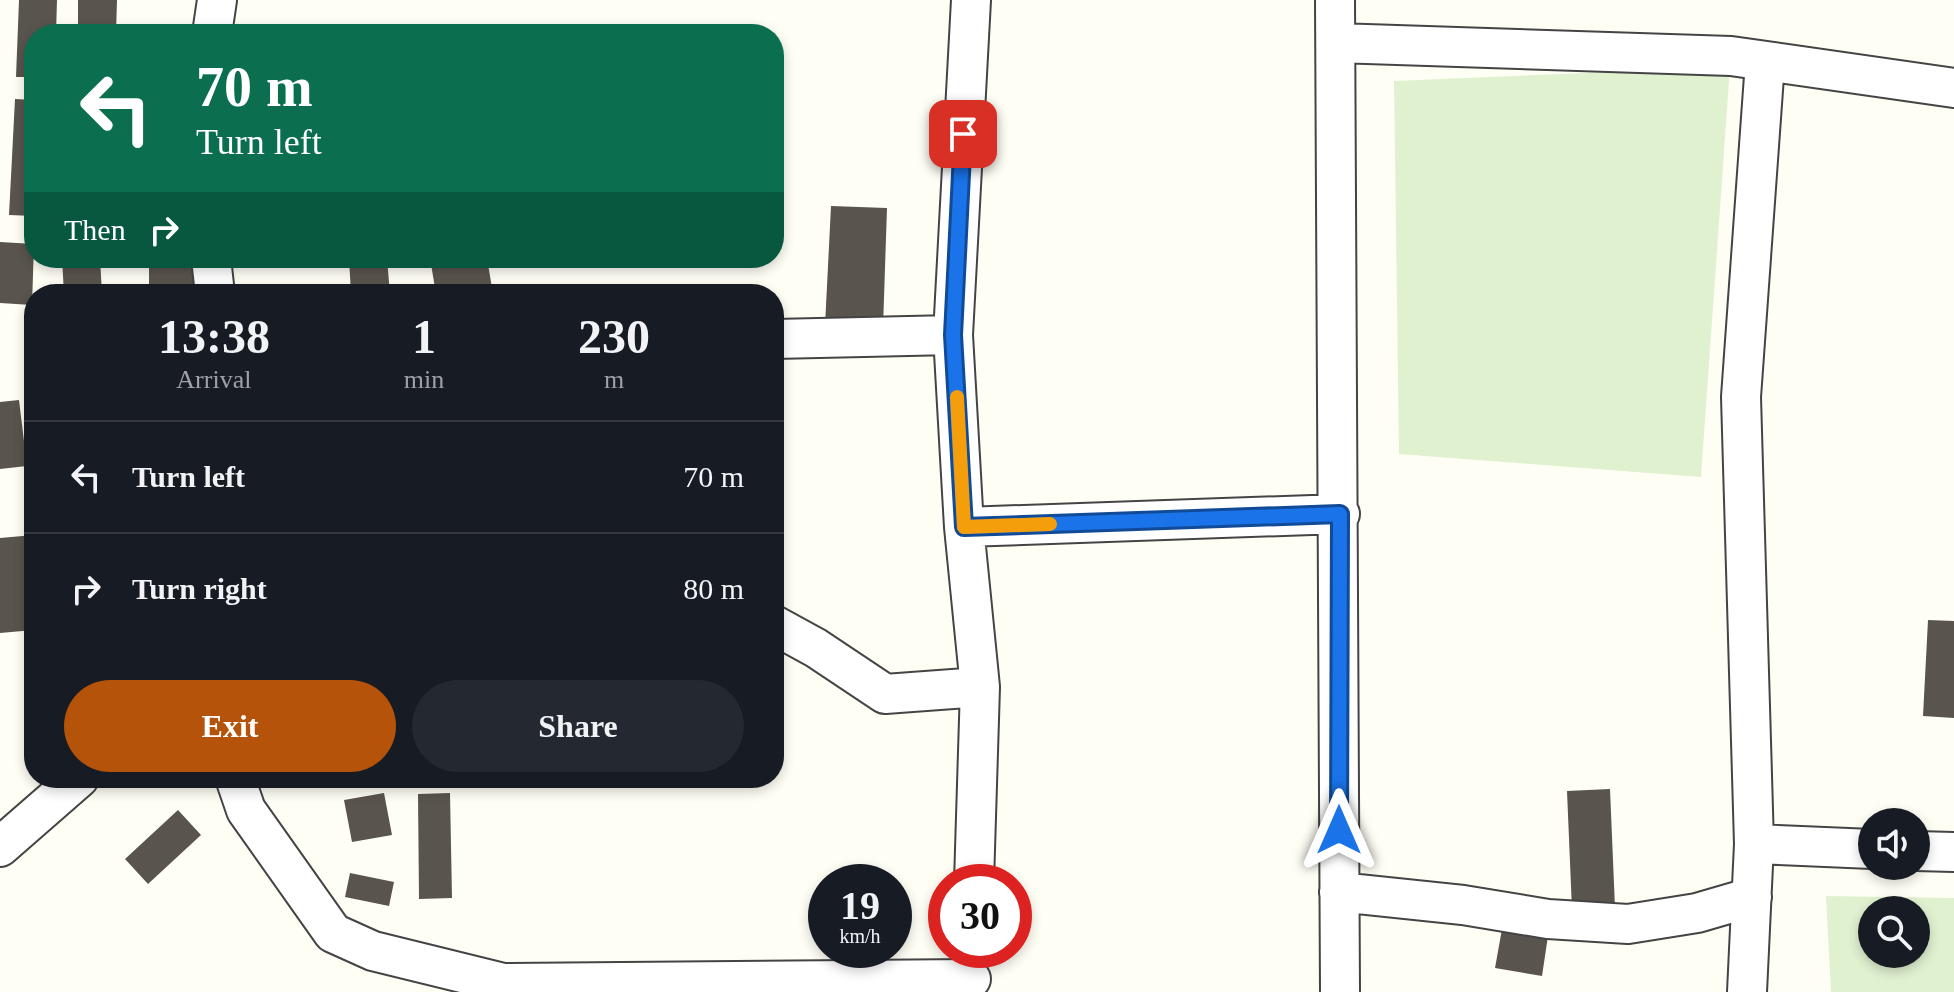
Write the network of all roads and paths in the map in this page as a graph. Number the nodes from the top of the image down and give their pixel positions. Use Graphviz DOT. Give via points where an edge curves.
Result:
graph roads {
  1 [pos="217,0"];
  2 [pos="971,0"];
  3 [pos="1335,0"];
  4 [pos="213,24"];
  5 [pos="1336,43"];
  6 [pos="1765,62"];
  7 [pos="1954,88"];
  8 [pos="953,335"];
  9 [pos="784,339"];
  10 [pos="1340,514"];
  11 [pos="964,527"];
  12 [pos="784,630"];
  13 [pos="980,687"];
  14 [pos="68,788"];
  15 [pos="238,788"];
  16 [pos="1754,844"];
  17 [pos="0,847"];
  18 [pos="1858,848"];
  19 [pos="1930,851"];
  20 [pos="1954,852"];
  21 [pos="975,864"];
  22 [pos="1339,892"];
  23 [pos="1752,897"];
  24 [pos="971,974"];
  25 [pos="503,987"];
  26 [pos="1340,992"];
  27 [pos="1747,992"];
  1 -- 4 [label="street"];
  2 -- 8 [label="street"];
  3 -- 5 [label="street"];
  5 -- 6 [label="street" via="1731,56"];
  5 -- 10 [label="street"];
  6 -- 7 [label="street"];
  6 -- 16 [label="street" via="1741,397"];
  8 -- 9 [label="street"];
  8 -- 11 [label="street"];
  10 -- 11 [label="street"];
  10 -- 22 [label="street"];
  11 -- 13 [label="street"];
  12 -- 13 [label="street" via="885,694"];
  13 -- 21 [label="street"];
  14 -- 17 [label="street"];
  15 -- 25 [label="street" via="246,810 333,933 373,951"];
  16 -- 18 [label="street"];
  16 -- 23 [label="street"];
  19 -- 20 [label="street"];
  22 -- 23 [label="street" via="1628,924"];
  22 -- 26 [label="street"];
  23 -- 27 [label="street"];
  24 -- 25 [label="street"];
}
